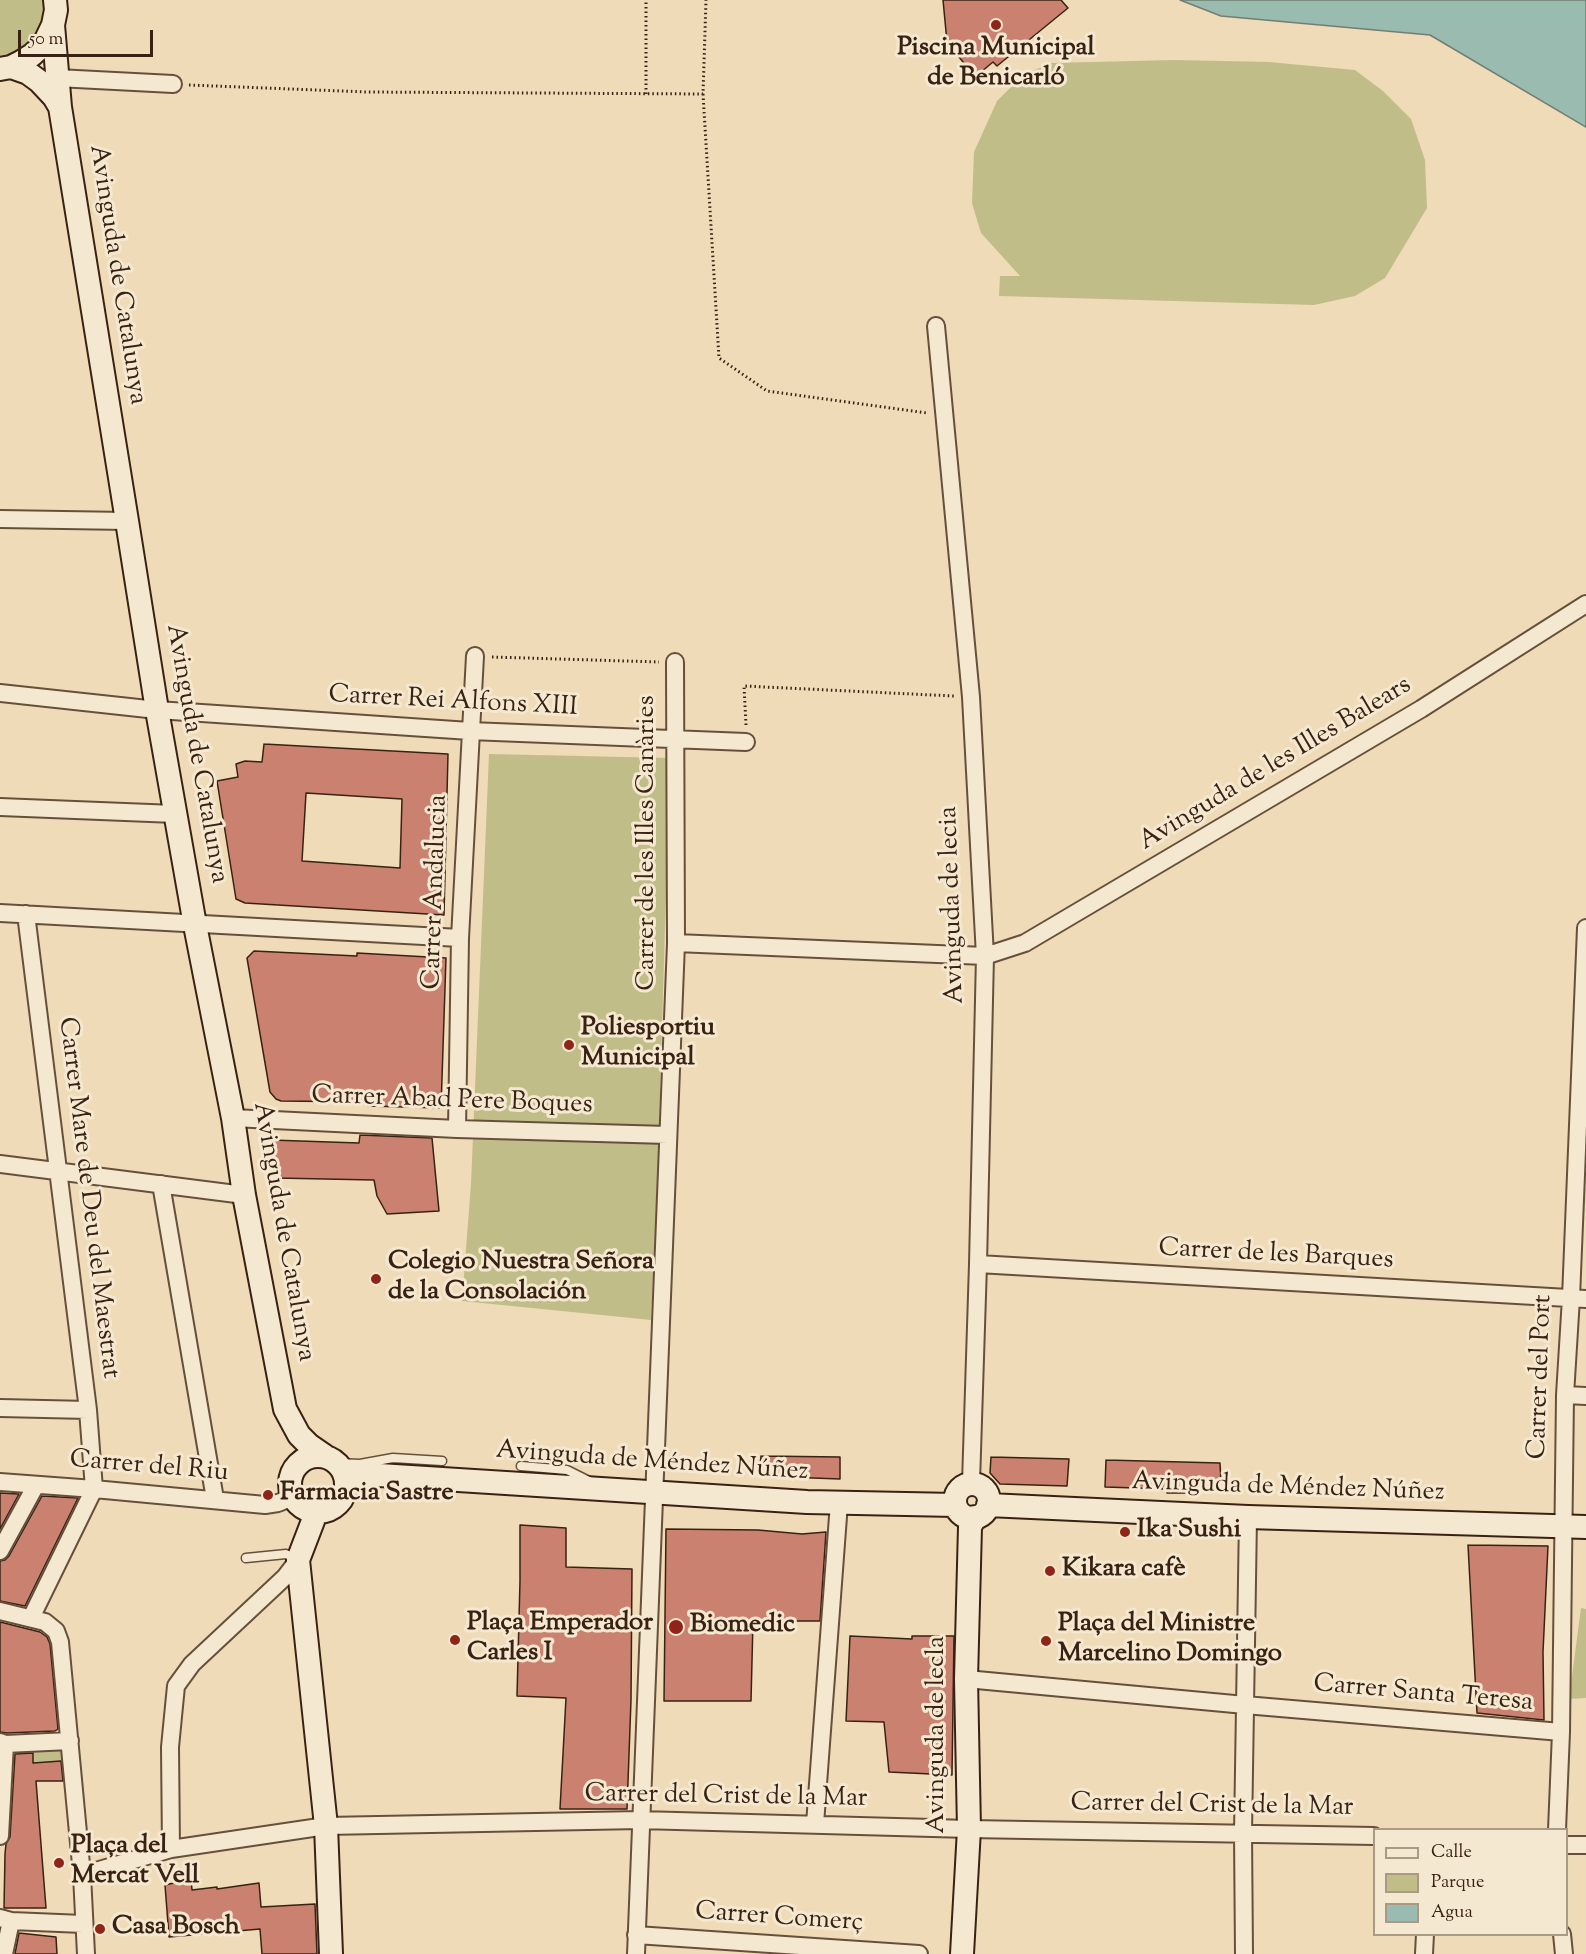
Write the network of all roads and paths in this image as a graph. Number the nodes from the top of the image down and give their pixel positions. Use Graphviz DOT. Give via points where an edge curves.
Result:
graph roads {
  1 [pos="55,0"];
  2 [pos="646,0"];
  3 [pos="706,0"];
  4 [pos="53,25"];
  5 [pos="5,68"];
  6 [pos="48,80"];
  7 [pos="172,84"];
  8 [pos="646,94"];
  9 [pos="703,94"];
  10 [pos="936,326"];
  11 [pos="945,416"];
  12 [pos="0,519"];
  13 [pos="128,521"];
  14 [pos="1586,604"];
  15 [pos="475,656"];
  16 [pos="675,662"];
  17 [pos="0,693"];
  18 [pos="970,697"];
  19 [pos="156,710"];
  20 [pos="470,731"];
  21 [pos="675,739"];
  22 [pos="746,742"];
  23 [pos="0,807"];
  24 [pos="175,814"];
  25 [pos="0,913"];
  26 [pos="26,914"];
  27 [pos="195,925"];
  28 [pos="1586,928"];
  29 [pos="460,938"];
  30 [pos="676,943"];
  31 [pos="985,956"];
  32 [pos="234,1118"];
  33 [pos="457,1129"];
  34 [pos="668,1136"];
  35 [pos="0,1164"];
  36 [pos="58,1171"];
  37 [pos="161,1184"];
  38 [pos="244,1195"];
  39 [pos="1580,1237"];
  40 [pos="978,1264"];
  41 [pos="1578,1299"];
  42 [pos="1565,1395"];
  43 [pos="1586,1396"];
  44 [pos="0,1408"];
  45 [pos="285,1409"];
  46 [pos="88,1410"];
  47 [pos="442,1461"];
  48 [pos="336,1465"];
  49 [pos="521,1466"];
  50 [pos="292,1473"];
  51 [pos="0,1482"];
  52 [pos="971,1484"];
  53 [pos="36,1485"];
  54 [pos="600,1488"];
  55 [pos="94,1489"];
  56 [pos="653,1491"];
  57 [pos="293,1497"];
  58 [pos="215,1499"];
  59 [pos="839,1503"];
  60 [pos="955,1505"];
  61 [pos="982,1511"];
  62 [pos="316,1513"];
  63 [pos="1248,1517"];
  64 [pos="1575,1527"];
  65 [pos="0,1551"];
  66 [pos="292,1557"];
  67 [pos="246,1558"];
  68 [pos="0,1611"];
  69 [pos="31,1618"];
  70 [pos="966,1679"];
  71 [pos="1245,1705"];
  72 [pos="1561,1732"];
  73 [pos="70,1741"];
  74 [pos="2,1743"];
  75 [pos="640,1820"];
  76 [pos="815,1824"];
  77 [pos="327,1826"];
  78 [pos="1557,1828"];
  79 [pos="969,1829"];
  80 [pos="1243,1833"];
  81 [pos="0,1836"];
  82 [pos="1373,1836"];
  83 [pos="1568,1845"];
  84 [pos="1586,1845"];
  85 [pos="171,1849"];
  86 [pos="82,1875"];
  87 [pos="6,1920"];
  88 [pos="83,1924"];
  89 [pos="636,1935"];
  90 [pos="1425,1936"];
  91 [pos="1562,1936"];
  92 [pos="4,1954"];
  93 [pos="86,1954"];
  94 [pos="331,1954"];
  95 [pos="636,1954"];
  96 [pos="919,1954"];
  97 [pos="962,1954"];
  98 [pos="1244,1954"];
  99 [pos="1424,1954"];
  100 [pos="1564,1954"];
  1 -- 4 [label="street"];
  2 -- 8 [label="path"];
  3 -- 9 [label="path"];
  4 -- 5 [label="street" via="44,44 32,55"];
  4 -- 6 [label="street"];
  5 -- 6 [label="street, Avinguda de Catalunya"];
  6 -- 7 [label="street"];
  6 -- 13 [label="street, Avinguda de Catalunya" via="60,107"];
  7 -- 8 [label="path" via="367,92"];
  8 -- 9 [label="path"];
  9 -- 11 [label="path" via="719,358 767,391"];
  10 -- 11 [label="street, Avinguda de lecia"];
  11 -- 18 [label="street, Avinguda de lecia"];
  12 -- 13 [label="street"];
  13 -- 19 [label="street, Avinguda de Catalunya"];
  14 -- 31 [label="street, Avinguda de les Illes Balears" via="1421,709 1025,943"];
  15 -- 16 [label="path"];
  15 -- 20 [label="street, Carrer Andalucia"];
  16 -- 21 [label="street, Carrer de les Illes Canàries"];
  17 -- 19 [label="street, Carrer Rei Alfons XIII"];
  18 -- 22 [label="path" via="744,686"];
  18 -- 31 [label="street, Avinguda de lecia"];
  19 -- 20 [label="street, Carrer Rei Alfons XIII"];
  19 -- 24 [label="street, Avinguda de Catalunya"];
  20 -- 21 [label="street, Carrer Rei Alfons XIII"];
  20 -- 29 [label="street, Carrer Andalucia"];
  21 -- 22 [label="street, Carrer Rei Alfons XIII"];
  21 -- 30 [label="street, Carrer de les Illes Canàries"];
  23 -- 24 [label="street"];
  24 -- 27 [label="street, Avinguda de Catalunya"];
  25 -- 26 [label="street"];
  26 -- 27 [label="street"];
  26 -- 36 [label="street, Carrer Mare de Deu del Maestrat"];
  27 -- 29 [label="street"];
  27 -- 32 [label="street, Avinguda de Catalunya"];
  28 -- 39 [label="street, Carrer del Port"];
  29 -- 33 [label="street, Carrer Andalucia"];
  30 -- 31 [label="street"];
  30 -- 34 [label="street, Carrer de les Illes Canàries"];
  31 -- 40 [label="street, Avinguda de lecia"];
  32 -- 33 [label="street, Carrer Abad Pere Boques"];
  32 -- 38 [label="street, Avinguda de Catalunya"];
  33 -- 34 [label="street, Carrer Abad Pere Boques"];
  34 -- 56 [label="street, Carrer de les Illes Canàries"];
  35 -- 36 [label="street"];
  36 -- 37 [label="street"];
  36 -- 46 [label="street, Carrer Mare de Deu del Maestrat"];
  37 -- 38 [label="street"];
  37 -- 58 [label="street"];
  38 -- 45 [label="street, Avinguda de Catalunya"];
  39 -- 41 [label="street, Carrer del Port"];
  40 -- 41 [label="street, Carrer de les Barques"];
  40 -- 52 [label="street, Avinguda de lecia"];
  41 -- 42 [label="street, Carrer del Port"];
  42 -- 43 [label="street"];
  42 -- 64 [label="street, Carrer del Port"];
  44 -- 46 [label="street"];
  45 -- 48 [label="street, Avinguda de Catalunya" via="299,1435"];
  45 -- 50 [label="street, Avinguda de Catalunya"];
  46 -- 55 [label="street, Carrer Mare de Deu del Maestrat"];
  47 -- 48 [label="lane" via="393,1458"];
  48 -- 50 [label="street" via="313,1456 297,1465"];
  48 -- 54 [label="street, Avinguda de Méndez Núñez" via="378,1475"];
  48 -- 62 [label="street" via="345,1494 334,1508"];
  49 -- 54 [label="lane" via="567,1470"];
  50 -- 57 [label="street"];
  51 -- 53 [label="street, Carrer del Riu"];
  52 -- 60 [label="street" via="958,1490"];
  52 -- 61 [label="street" via="981,1486 989,1499"];
  53 -- 55 [label="street, Carrer del Riu"];
  53 -- 65 [label="street"];
  54 -- 56 [label="street, Avinguda de Méndez Núñez"];
  55 -- 58 [label="street, Carrer del Riu"];
  55 -- 69 [label="street"];
  56 -- 59 [label="street, Avinguda de Méndez Núñez"];
  56 -- 75 [label="street, Carrer de les Illes Canàries"];
  57 -- 58 [label="street, Carrer del Riu" via="265,1505"];
  57 -- 62 [label="street" via="302,1508"];
  59 -- 60 [label="street, Avinguda de Méndez Núñez"];
  59 -- 76 [label="street"];
  60 -- 61 [label="street" via="960,1514 970,1518"];
  61 -- 63 [label="street, Avinguda de Méndez Núñez"];
  61 -- 70 [label="street, Avinguda de lecla" via="970,1527"];
  62 -- 66 [label="street"];
  63 -- 64 [label="street, Avinguda de Méndez Núñez"];
  63 -- 71 [label="street"];
  64 -- 72 [label="street, Carrer del Port"];
  66 -- 67 [label="lane"];
  66 -- 77 [label="street"];
  66 -- 85 [label="street" via="285,1577 192,1664 176,1686 171,1748"];
  68 -- 69 [label="street"];
  69 -- 73 [label="street" via="56,1631 60,1642"];
  70 -- 71 [label="street"];
  70 -- 79 [label="street, Avinguda de lecla"];
  71 -- 72 [label="street, Carrer Santa Teresa"];
  71 -- 80 [label="street"];
  72 -- 78 [label="street, Carrer del Port"];
  73 -- 74 [label="street"];
  73 -- 86 [label="street"];
  74 -- 81 [label="street"];
  75 -- 76 [label="street, Carrer del Crist de la Mar"];
  75 -- 77 [label="street, Carrer del Crist de la Mar"];
  75 -- 89 [label="street, Carrer de les Illes Canàries"];
  76 -- 79 [label="street, Carrer del Crist de la Mar"];
  77 -- 85 [label="street, Carrer del Crist de la Mar"];
  77 -- 94 [label="street"];
  79 -- 80 [label="street, Carrer del Crist de la Mar"];
  79 -- 97 [label="street, Avinguda de lecla"];
  80 -- 82 [label="street, Carrer del Crist de la Mar"];
  80 -- 98 [label="street"];
  83 -- 84 [label="street"];
  85 -- 86 [label="street, Carrer del Crist de la Mar"];
  86 -- 88 [label="street"];
  87 -- 88 [label="street"];
  87 -- 92 [label="street"];
  88 -- 93 [label="street"];
  89 -- 95 [label="street, Carrer de les Illes Canàries"];
  89 -- 96 [label="street, Carrer Comerç"];
  90 -- 99 [label="street"];
  91 -- 100 [label="street"];
}
